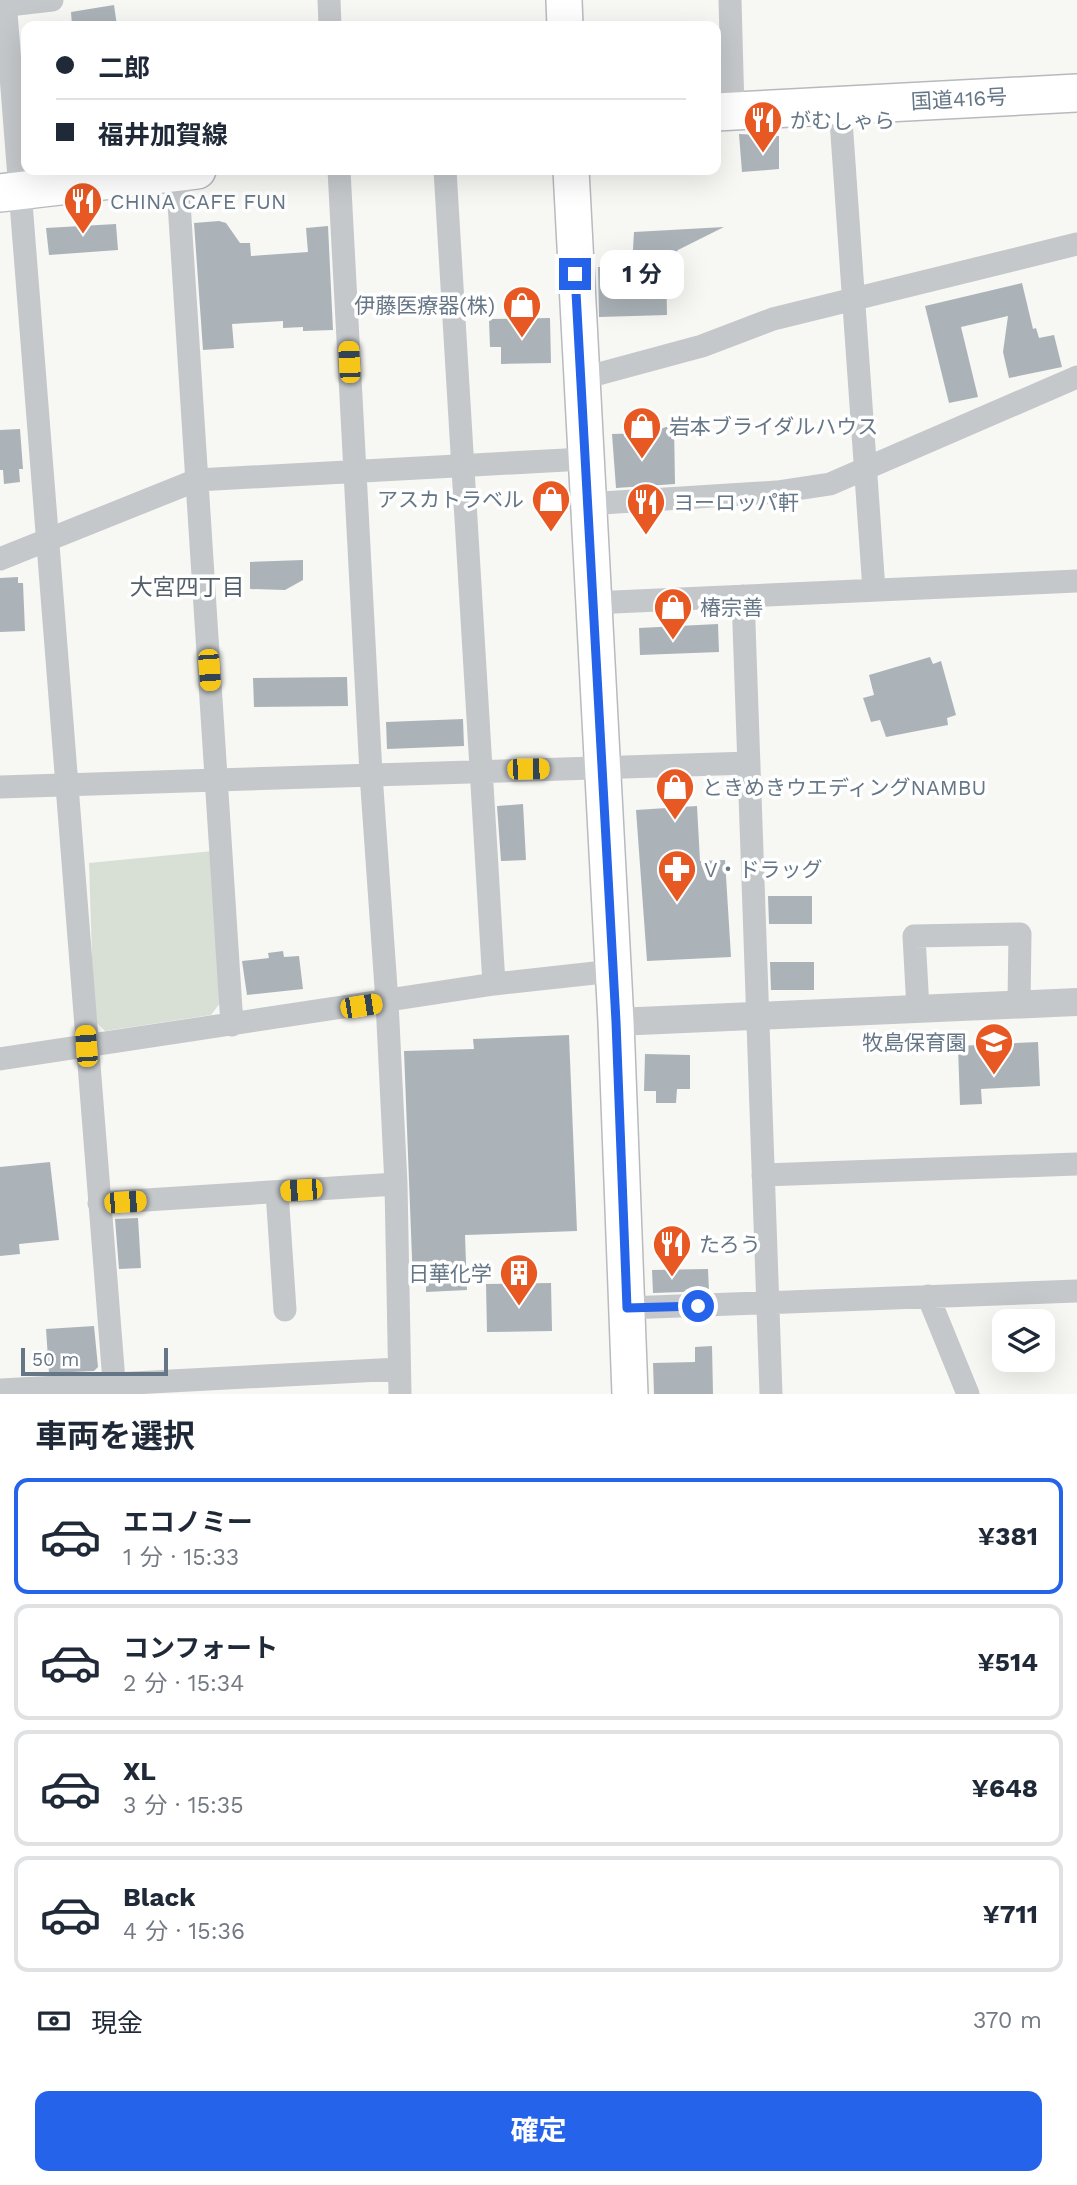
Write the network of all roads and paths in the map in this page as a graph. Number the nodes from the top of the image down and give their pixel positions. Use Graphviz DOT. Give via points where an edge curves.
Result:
graph roads {
  1 [pos="52,0"];
  2 [pos="329,0"];
  3 [pos="564,0"];
  4 [pos="730,0"];
  5 [pos="4,4"];
  6 [pos="330,21"];
  7 [pos="565,21"];
  8 [pos="1077,93"];
  9 [pos="840,106"];
  10 [pos="724,111"];
  11 [pos="153,175"];
  12 [pos="187,175"];
  13 [pos="339,175"];
  14 [pos="445,175"];
  15 [pos="571,175"];
  16 [pos="10,192"];
  17 [pos="1077,244"];
  18 [pos="852,298"];
  19 [pos="1077,377"];
  20 [pos="580,379"];
  21 [pos="584,459"];
  22 [pos="462,466"];
  23 [pos="864,469"];
  24 [pos="355,471"];
  25 [pos="197,480"];
  26 [pos="586,504"];
  27 [pos="47,540"];
  28 [pos="0,559"];
  29 [pos="1077,582"];
  30 [pos="874,590"];
  31 [pos="744,596"];
  32 [pos="592,603"];
  33 [pos="749,763"];
  34 [pos="601,768"];
  35 [pos="479,770"];
  36 [pos="371,774"];
  37 [pos="216,779"];
  38 [pos="66,783"];
  39 [pos="0,787"];
  40 [pos="613,971"];
  41 [pos="494,984"];
  42 [pos="387,1002"];
  43 [pos="1077,1002"];
  44 [pos="1019,1004"];
  45 [pos="918,1009"];
  46 [pos="758,1016"];
  47 [pos="616,1022"];
  48 [pos="232,1025"];
  49 [pos="86,1046"];
  50 [pos="0,1059"];
  51 [pos="1077,1164"];
  52 [pos="763,1175"];
  53 [pos="396,1184"];
  54 [pos="277,1192"];
  55 [pos="99,1203"];
  56 [pos="1077,1291"];
  57 [pos="928,1296"];
  58 [pos="768,1304"];
  59 [pos="627,1308"];
  60 [pos="285,1310"];
  61 [pos="399,1369"];
  62 [pos="115,1388"];
  63 [pos="0,1390"];
  64 [pos="400,1394"];
  65 [pos="630,1394"];
  66 [pos="771,1394"];
  67 [pos="968,1394"];
  1 -- 5 [label="street"];
  2 -- 6 [label="street"];
  3 -- 7 [label="main road"];
  4 -- 10 [label="street"];
  5 -- 16 [label="street"];
  8 -- 9 [label="highway, 国道416号"];
  9 -- 10 [label="highway, 国道416号"];
  9 -- 18 [label="street"];
  11 -- 16 [label="highway"];
  12 -- 25 [label="street"];
  13 -- 24 [label="street"];
  14 -- 22 [label="street"];
  15 -- 20 [label="main road"];
  16 -- 27 [label="street"];
  17 -- 18 [label="street"];
  18 -- 20 [label="street"];
  18 -- 23 [label="street"];
  19 -- 23 [label="street"];
  20 -- 21 [label="main road"];
  21 -- 22 [label="street"];
  21 -- 26 [label="main road"];
  22 -- 24 [label="street"];
  22 -- 35 [label="street"];
  23 -- 26 [label="street" via="830,484 777,492"];
  23 -- 30 [label="street"];
  24 -- 25 [label="street"];
  24 -- 36 [label="street"];
  25 -- 27 [label="street"];
  25 -- 37 [label="street"];
  26 -- 32 [label="main road"];
  27 -- 28 [label="street"];
  27 -- 38 [label="street"];
  29 -- 30 [label="street"];
  30 -- 31 [label="street"];
  31 -- 32 [label="street"];
  31 -- 33 [label="street"];
  32 -- 34 [label="main road"];
  33 -- 34 [label="street"];
  33 -- 46 [label="street"];
  34 -- 35 [label="street"];
  34 -- 40 [label="main road"];
  35 -- 36 [label="street"];
  35 -- 41 [label="street"];
  36 -- 37 [label="street"];
  36 -- 42 [label="street"];
  37 -- 38 [label="street"];
  37 -- 48 [label="street"];
  38 -- 39 [label="street"];
  38 -- 49 [label="street"];
  40 -- 41 [label="street"];
  40 -- 47 [label="main road"];
  41 -- 42 [label="street"];
  42 -- 48 [label="street"];
  42 -- 53 [label="street"];
  43 -- 44 [label="street"];
  44 -- 45 [label="street"];
  44 -- 45 [label="street" via="1020,934 914,936"];
  45 -- 46 [label="street"];
  46 -- 47 [label="street"];
  46 -- 52 [label="street"];
  47 -- 59 [label="main road"];
  48 -- 49 [label="street"];
  49 -- 50 [label="street"];
  49 -- 55 [label="street"];
  51 -- 52 [label="street"];
  52 -- 58 [label="street"];
  53 -- 54 [label="street"];
  53 -- 61 [label="street"];
  54 -- 55 [label="street"];
  54 -- 60 [label="street"];
  55 -- 62 [label="street"];
  56 -- 57 [label="street"];
  57 -- 58 [label="street"];
  57 -- 67 [label="street"];
  58 -- 59 [label="street"];
  58 -- 66 [label="street"];
  59 -- 65 [label="main road"];
  61 -- 62 [label="street"];
  61 -- 64 [label="street"];
  62 -- 63 [label="street"];
}
